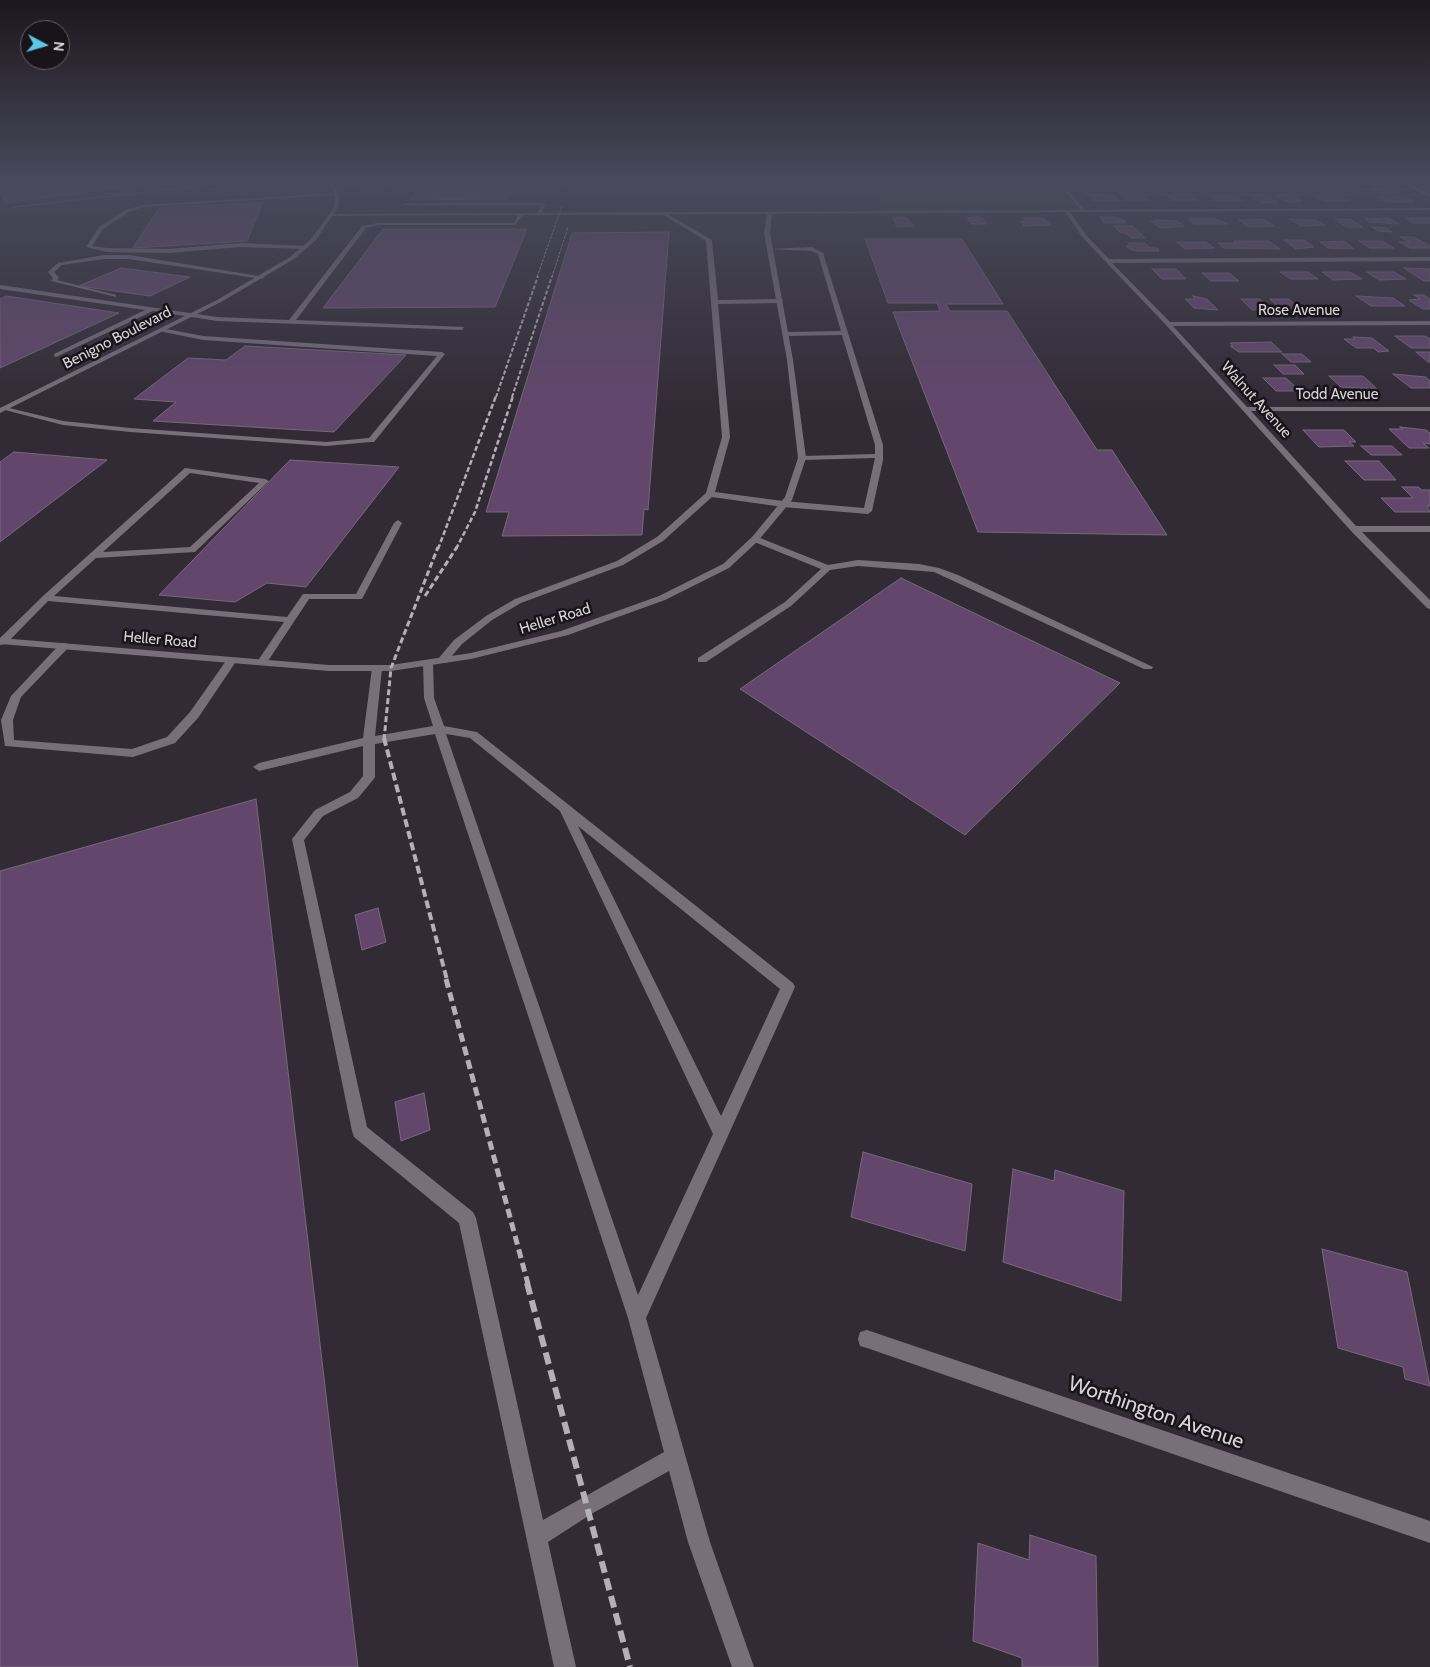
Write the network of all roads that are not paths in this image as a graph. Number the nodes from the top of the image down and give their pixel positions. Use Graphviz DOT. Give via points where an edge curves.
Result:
graph roads {
  1 [pos="83,260"];
  2 [pos="148,260"];
  3 [pos="287,260"];
  4 [pos="338,260"];
  5 [pos="711,260"];
  6 [pos="772,260"];
  7 [pos="822,260"];
  8 [pos="1108,260"];
  9 [pos="1175,260"];
  10 [pos="262,277"];
  11 [pos="0,287"];
  12 [pos="780,301"];
  13 [pos="156,302"];
  14 [pos="715,302"];
  15 [pos="194,308"];
  16 [pos="204,309"];
  17 [pos="153,310"];
  18 [pos="192,315"];
  19 [pos="290,322"];
  20 [pos="1430,323"];
  21 [pos="1168,324"];
  22 [pos="462,328"];
  23 [pos="161,330"];
  24 [pos="845,333"];
  25 [pos="786,334"];
  26 [pos="56,355"];
  27 [pos="1245,409"];
  28 [pos="1430,409"];
  29 [pos="2,410"];
  30 [pos="879,456"];
  31 [pos="802,458"];
  32 [pos="710,494"];
  33 [pos="783,504"];
  34 [pos="398,523"];
  35 [pos="1354,529"];
  36 [pos="1430,529"];
  37 [pos="755,538"];
  38 [pos="94,555"];
  39 [pos="827,568"];
  40 [pos="46,598"];
  41 [pos="1430,606"];
  42 [pos="291,620"];
  43 [pos="1,641"];
  44 [pos="64,646"];
  45 [pos="232,660"];
  46 [pos="702,660"];
  47 [pos="262,662"];
  48 [pos="435,662"];
  49 [pos="1148,667"];
  50 [pos="377,668"];
  51 [pos="439,729"];
  52 [pos="369,741"];
  53 [pos="259,767"];
  54 [pos="563,807"];
  55 [pos="721,1134"];
  56 [pos="637,1318"];
  57 [pos="867,1339"];
  58 [pos="676,1456"];
  59 [pos="1430,1532"];
  60 [pos="536,1537"];
  61 [pos="565,1667"];
  62 [pos="743,1667"];
  1 -- 13 [label="street" via="60,264 51,272 56,278 54,282"];
  2 -- 10 [label="street"];
  3 -- 10 [label="street, Benigno Boulevard"];
  4 -- 19 [label="street"];
  5 -- 14 [label="street"];
  6 -- 12 [label="street, Heller Road"];
  7 -- 24 [label="street"];
  8 -- 9 [label="street"];
  8 -- 21 [label="street, Walnut Avenue"];
  10 -- 16 [label="street, Benigno Boulevard"];
  11 -- 17 [label="street"];
  12 -- 14 [label="street"];
  12 -- 25 [label="street, Heller Road"];
  14 -- 32 [label="street" via="726,437"];
  15 -- 16 [label="street"];
  16 -- 18 [label="street, Benigno Boulevard"];
  17 -- 18 [label="street"];
  17 -- 26 [label="street"];
  18 -- 19 [label="street"];
  18 -- 23 [label="street, Benigno Boulevard"];
  19 -- 22 [label="street"];
  20 -- 21 [label="street, Rose Avenue"];
  21 -- 27 [label="street, Walnut Avenue"];
  23 -- 29 [label="street, Benigno Boulevard"];
  23 -- 29 [label="street" via="203,338 442,354 371,440 326,444 130,430 63,423"];
  24 -- 25 [label="street"];
  24 -- 30 [label="street" via="879,445"];
  25 -- 31 [label="street, Heller Road"];
  27 -- 28 [label="street, Todd Avenue"];
  27 -- 35 [label="street, Walnut Avenue"];
  30 -- 31 [label="street"];
  30 -- 33 [label="street" via="868,511"];
  31 -- 33 [label="street, Heller Road" via="789,498"];
  32 -- 33 [label="street"];
  32 -- 48 [label="street" via="660,539 620,563 518,601 489,618"];
  33 -- 37 [label="street, Heller Road"];
  34 -- 42 [label="street" via="359,596 306,596"];
  35 -- 36 [label="street"];
  35 -- 41 [label="street, Walnut Avenue"];
  37 -- 39 [label="street"];
  37 -- 48 [label="street, Heller Road" via="726,566 662,598 564,633"];
  38 -- 38 [label="street" via="188,470 265,481 192,550"];
  38 -- 40 [label="street"];
  39 -- 46 [label="street" via="788,604"];
  39 -- 49 [label="street" via="858,563 936,570"];
  40 -- 42 [label="street"];
  40 -- 43 [label="street"];
  42 -- 47 [label="street"];
  43 -- 44 [label="street, Heller Road"];
  44 -- 45 [label="street, Heller Road"];
  44 -- 45 [label="street" via="16,696 7,720 9,743 132,754 171,740 194,715"];
  45 -- 47 [label="street, Heller Road"];
  47 -- 50 [label="street, Heller Road" via="329,668"];
  48 -- 50 [label="street, Heller Road"];
  48 -- 51 [label="street" via="429,698"];
  50 -- 52 [label="street"];
  51 -- 52 [label="street"];
  51 -- 54 [label="street" via="473,735"];
  51 -- 56 [label="street"];
  52 -- 53 [label="street"];
  52 -- 60 [label="street" via="369,777 354,795 318,812 298,839 360,1131 467,1218"];
  54 -- 55 [label="street"];
  54 -- 55 [label="street" via="788,987"];
  55 -- 56 [label="street"];
  56 -- 58 [label="street"];
  57 -- 59 [label="street, Worthington Avenue"];
  58 -- 60 [label="street"];
  58 -- 62 [label="street" via="699,1542"];
  60 -- 61 [label="street"];
}
